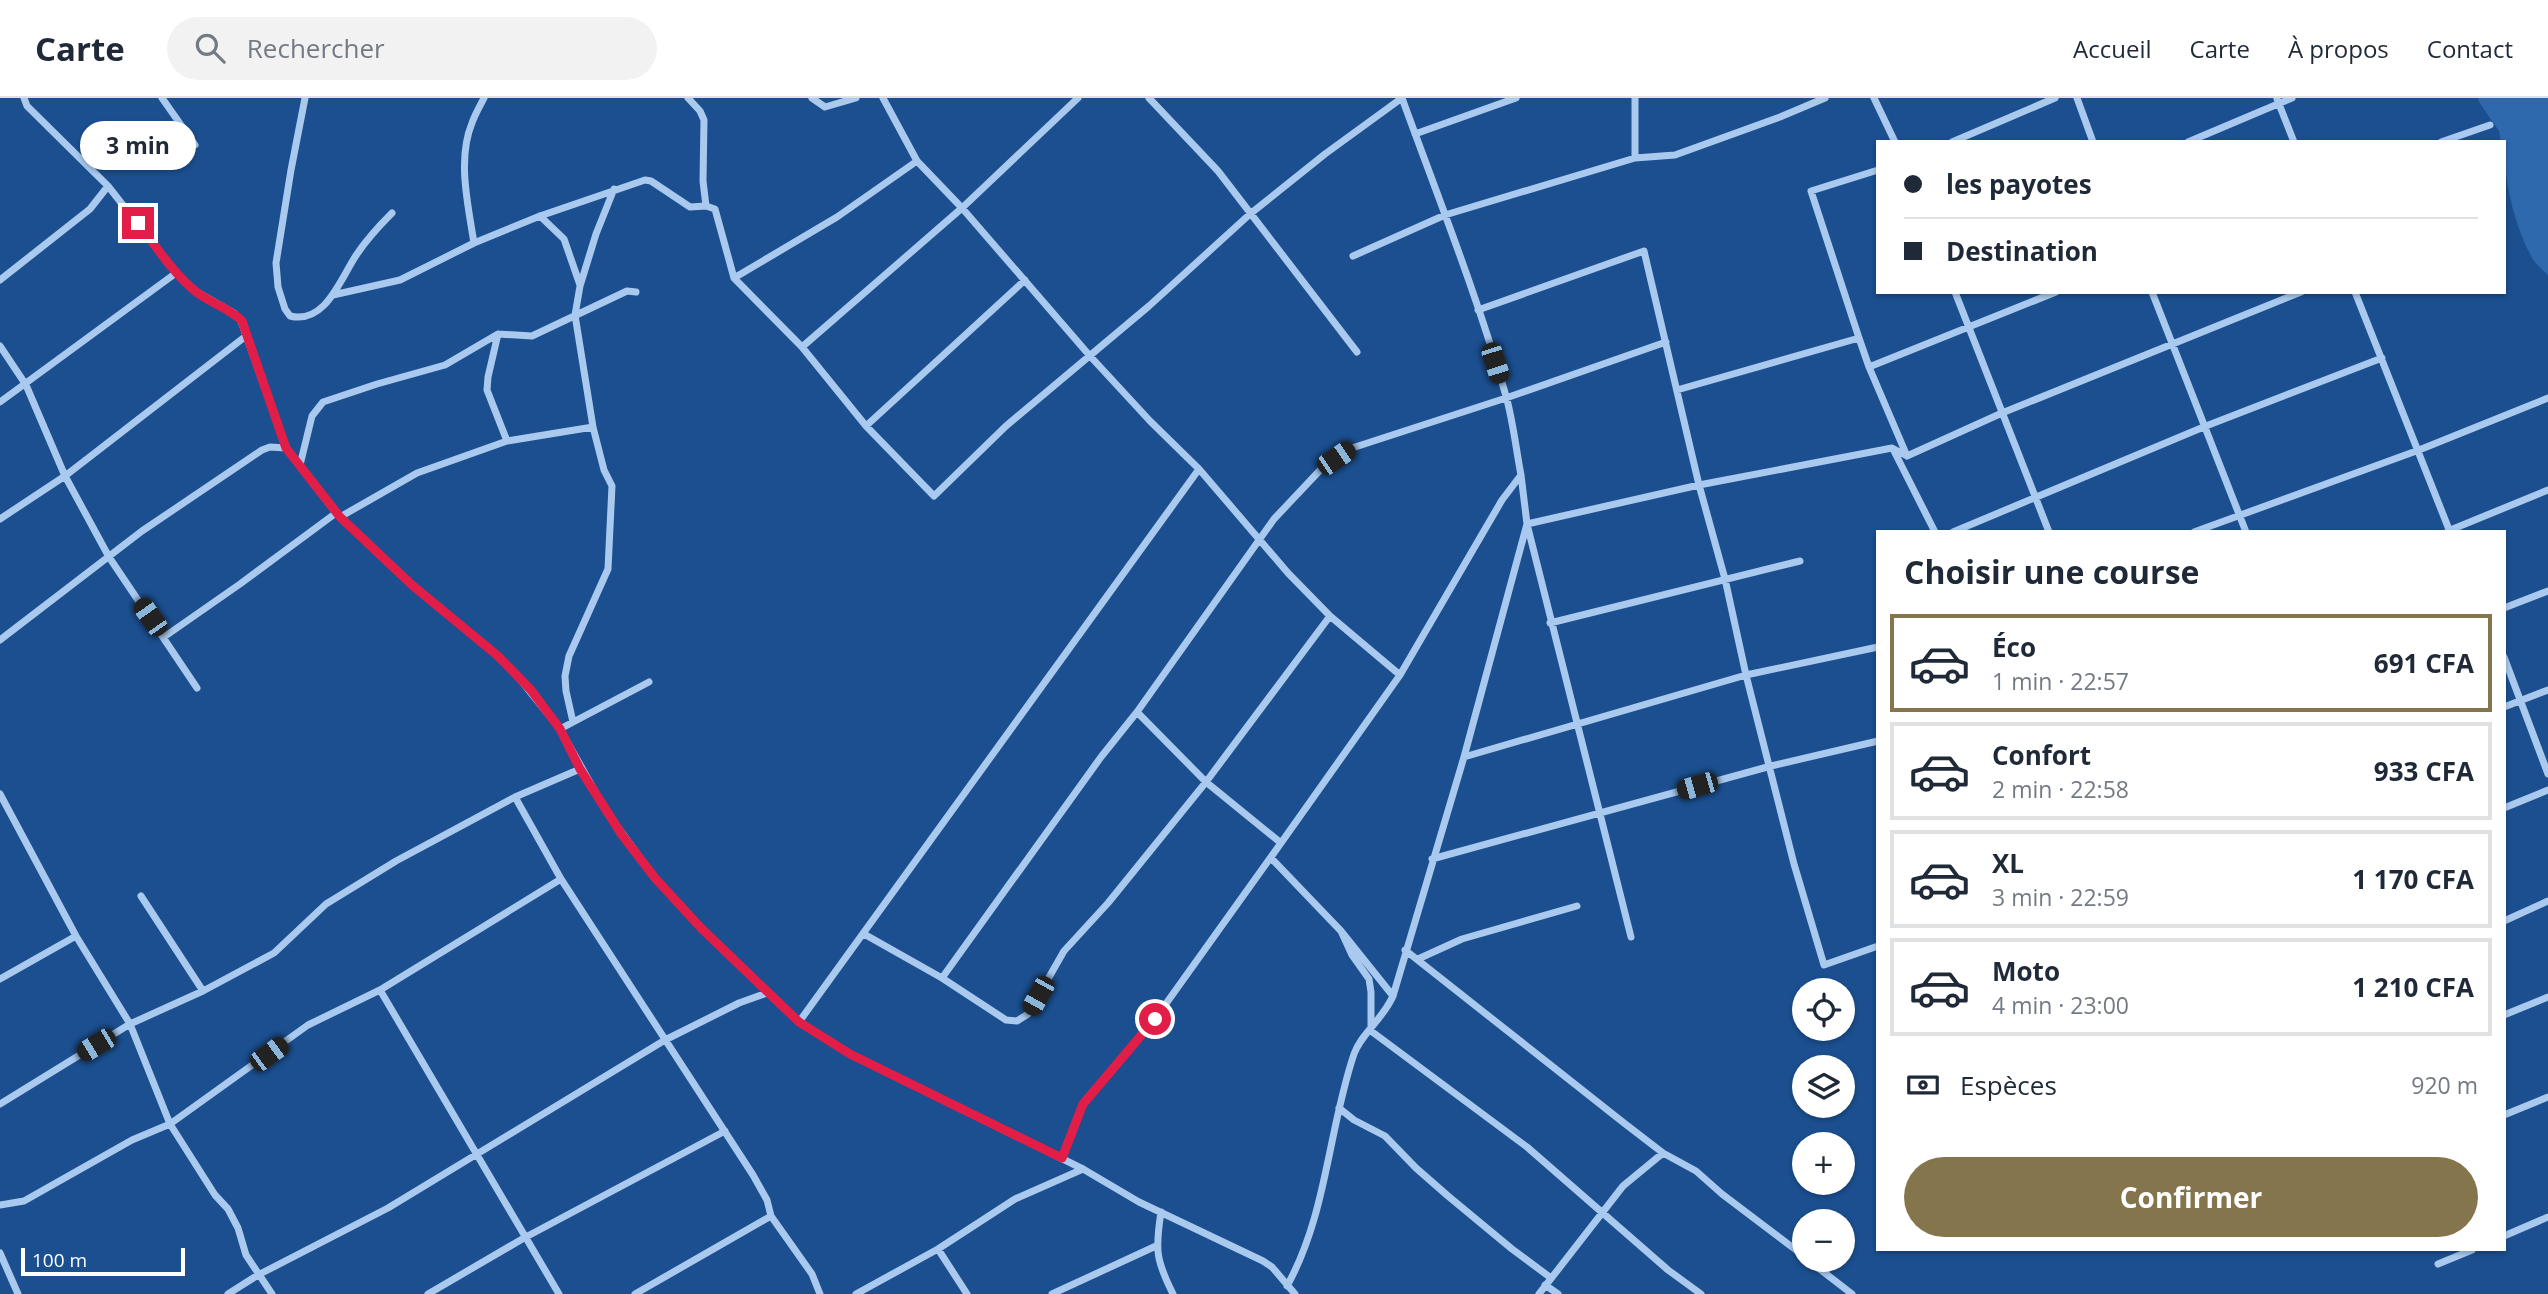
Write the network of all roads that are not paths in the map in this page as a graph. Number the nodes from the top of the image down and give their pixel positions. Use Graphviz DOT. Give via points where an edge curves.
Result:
graph roads {
  1 [pos="24,98"];
  2 [pos="162,98"];
  3 [pos="305,98"];
  4 [pos="484,98"];
  5 [pos="688,98"];
  6 [pos="812,98"];
  7 [pos="856,98"];
  8 [pos="883,98"];
  9 [pos="1078,98"];
  10 [pos="1149,98"];
  11 [pos="1516,98"];
  12 [pos="1634,98"];
  13 [pos="1825,98"];
  14 [pos="1874,98"];
  15 [pos="2055,98"];
  16 [pos="2077,98"];
  17 [pos="2292,98"];
  18 [pos="2278,100"];
  19 [pos="2490,124"];
  20 [pos="1415,134"];
  21 [pos="1894,140"];
  22 [pos="1957,140"];
  23 [pos="2092,140"];
  24 [pos="2192,140"];
  25 [pos="2293,140"];
  26 [pos="2446,140"];
  27 [pos="195,145"];
  28 [pos="1636,158"];
  29 [pos="917,161"];
  30 [pos="1876,171"];
  31 [pos="108,187"];
  32 [pos="614,189"];
  33 [pos="706,206"];
  34 [pos="962,208"];
  35 [pos="392,213"];
  36 [pos="1250,214"];
  37 [pos="1445,215"];
  38 [pos="540,216"];
  39 [pos="474,243"];
  40 [pos="1353,256"];
  41 [pos="176,273"];
  42 [pos="734,278"];
  43 [pos="0,279"];
  44 [pos="1025,280"];
  45 [pos="580,286"];
  46 [pos="636,292"];
  47 [pos="1956,294"];
  48 [pos="2051,294"];
  49 [pos="2153,294"];
  50 [pos="2296,294"];
  51 [pos="2356,294"];
  52 [pos="333,295"];
  53 [pos="1478,310"];
  54 [pos="575,315"];
  55 [pos="1967,326"];
  56 [pos="498,334"];
  57 [pos="246,336"];
  58 [pos="1859,338"];
  59 [pos="1666,342"];
  60 [pos="2172,343"];
  61 [pos="0,346"];
  62 [pos="802,347"];
  63 [pos="1357,352"];
  64 [pos="1090,356"];
  65 [pos="2382,358"];
  66 [pos="1870,367"];
  67 [pos="26,385"];
  68 [pos="1677,390"];
  69 [pos="1506,398"];
  70 [pos="2548,398"];
  71 [pos="0,402"];
  72 [pos="2002,413"];
  73 [pos="866,426"];
  74 [pos="2206,426"];
  75 [pos="593,427"];
  76 [pos="507,440"];
  77 [pos="286,448"];
  78 [pos="1892,448"];
  79 [pos="2419,450"];
  80 [pos="1908,456"];
  81 [pos="300,465"];
  82 [pos="1199,469"];
  83 [pos="1521,475"];
  84 [pos="65,476"];
  85 [pos="1699,485"];
  86 [pos="2548,490"];
  87 [pos="2036,498"];
  88 [pos="2239,514"];
  89 [pos="338,515"];
  90 [pos="0,519"];
  91 [pos="1527,524"];
  92 [pos="1934,530"];
  93 [pos="1958,530"];
  94 [pos="2048,530"];
  95 [pos="2199,530"];
  96 [pos="2245,530"];
  97 [pos="2448,530"];
  98 [pos="2454,530"];
  99 [pos="1259,541"];
  100 [pos="109,558"];
  101 [pos="1800,561"];
  102 [pos="1726,579"];
  103 [pos="2548,591"];
  104 [pos="2506,607"];
  105 [pos="1330,616"];
  106 [pos="1550,623"];
  107 [pos="164,637"];
  108 [pos="0,640"];
  109 [pos="1876,646"];
  110 [pos="2506,662"];
  111 [pos="1400,675"];
  112 [pos="1746,675"];
  113 [pos="649,682"];
  114 [pos="198,688"];
  115 [pos="2548,690"];
  116 [pos="2522,700"];
  117 [pos="2506,706"];
  118 [pos="1137,712"];
  119 [pos="573,723"];
  120 [pos="1576,723"];
  121 [pos="560,729"];
  122 [pos="1876,741"];
  123 [pos="1464,757"];
  124 [pos="1771,766"];
  125 [pos="580,769"];
  126 [pos="2548,774"];
  127 [pos="1206,782"];
  128 [pos="2548,790"];
  129 [pos="0,793"];
  130 [pos="516,797"];
  131 [pos="2506,807"];
  132 [pos="1600,813"];
  133 [pos="1281,843"];
  134 [pos="1270,858"];
  135 [pos="1432,859"];
  136 [pos="561,879"];
  137 [pos="141,896"];
  138 [pos="2548,901"];
  139 [pos="1577,906"];
  140 [pos="2506,920"];
  141 [pos="1341,931"];
  142 [pos="863,934"];
  143 [pos="76,936"];
  144 [pos="1631,937"];
  145 [pos="1876,947"];
  146 [pos="1405,950"];
  147 [pos="1418,959"];
  148 [pos="943,978"];
  149 [pos="0,979"];
  150 [pos="380,990"];
  151 [pos="203,991"];
  152 [pos="767,993"];
  153 [pos="1393,996"];
  154 [pos="2548,997"];
  155 [pos="2506,1014"];
  156 [pos="799,1022"];
  157 [pos="130,1024"];
  158 [pos="1371,1031"];
  159 [pos="665,1040"];
  160 [pos="2548,1097"];
  161 [pos="0,1104"];
  162 [pos="1339,1108"];
  163 [pos="2506,1114"];
  164 [pos="170,1124"];
  165 [pos="725,1131"];
  166 [pos="1663,1153"];
  167 [pos="478,1154"];
  168 [pos="1062,1158"];
  169 [pos="1083,1169"];
  170 [pos="0,1205"];
  171 [pos="1161,1212"];
  172 [pos="1602,1212"];
  173 [pos="771,1216"];
  174 [pos="2548,1217"];
  175 [pos="2506,1235"];
  176 [pos="524,1238"];
  177 [pos="1156,1246"];
  178 [pos="1792,1247"];
  179 [pos="938,1249"];
  180 [pos="2470,1251"];
  181 [pos="0,1253"];
  182 [pos="2438,1264"];
  183 [pos="1824,1272"];
  184 [pos="258,1275"];
  185 [pos="1548,1282"];
  186 [pos="1287,1286"];
  187 [pos="18,1294"];
  188 [pos="228,1294"];
  189 [pos="272,1294"];
  190 [pos="428,1294"];
  191 [pos="559,1294"];
  192 [pos="635,1294"];
  193 [pos="820,1294"];
  194 [pos="856,1294"];
  195 [pos="967,1294"];
  196 [pos="1052,1294"];
  197 [pos="1173,1294"];
  198 [pos="1295,1294"];
  199 [pos="1539,1294"];
  200 [pos="1558,1294"];
  201 [pos="1701,1294"];
  202 [pos="1852,1294"];
  1 -- 31 [label="street"];
  2 -- 27 [label="street"];
  3 -- 52 [label="street" via="276,263 278,287 285,309 298,318 318,311"];
  4 -- 39 [label="street" via="471,123 465,152"];
  5 -- 33 [label="street" via="704,120"];
  6 -- 7 [label="street" via="825,107"];
  8 -- 29 [label="street"];
  9 -- 34 [label="street"];
  10 -- 36 [label="street" via="1218,171"];
  11 -- 20 [label="street"];
  12 -- 28 [label="street"];
  13 -- 28 [label="street" via="1675,155"];
  14 -- 21 [label="street"];
  15 -- 22 [label="street"];
  16 -- 23 [label="street"];
  17 -- 18 [label="street"];
  18 -- 24 [label="street"];
  18 -- 25 [label="street"];
  19 -- 26 [label="street"];
  20 -- 36 [label="street" via="1402,98"];
  20 -- 37 [label="street"];
  28 -- 37 [label="street"];
  29 -- 34 [label="street"];
  29 -- 42 [label="street" via="837,217"];
  30 -- 58 [label="street" via="1811,191"];
  31 -- 41 [label="street"];
  31 -- 43 [label="street" via="82,216"];
  32 -- 33 [label="street" via="651,181 690,207"];
  32 -- 38 [label="street"];
  32 -- 45 [label="street"];
  33 -- 42 [label="street" via="715,209"];
  34 -- 44 [label="street"];
  34 -- 62 [label="street"];
  35 -- 52 [label="street" via="355,256"];
  36 -- 63 [label="street"];
  36 -- 64 [label="street"];
  37 -- 40 [label="street"];
  37 -- 53 [label="street"];
  38 -- 39 [label="street"];
  38 -- 45 [label="street" via="564,239"];
  39 -- 52 [label="street" via="400,280"];
  41 -- 57 [label="street" via="197,292 234,313"];
  41 -- 67 [label="street"];
  42 -- 62 [label="street"];
  44 -- 64 [label="street"];
  44 -- 73 [label="street"];
  45 -- 54 [label="street"];
  46 -- 54 [label="street" via="627,291"];
  47 -- 55 [label="street"];
  48 -- 55 [label="street"];
  49 -- 60 [label="street"];
  50 -- 60 [label="street"];
  51 -- 65 [label="street"];
  53 -- 59 [label="street" via="1644,251"];
  53 -- 69 [label="street"];
  54 -- 56 [label="street" via="532,336"];
  54 -- 75 [label="street"];
  55 -- 66 [label="street"];
  55 -- 72 [label="street"];
  56 -- 76 [label="street" via="487,390"];
  56 -- 81 [label="street" via="445,365 323,402 312,416"];
  57 -- 77 [label="street"];
  57 -- 84 [label="street"];
  58 -- 66 [label="street"];
  58 -- 68 [label="street"];
  59 -- 68 [label="street"];
  59 -- 69 [label="street"];
  60 -- 72 [label="street"];
  60 -- 74 [label="street"];
  61 -- 67 [label="street"];
  62 -- 73 [label="street"];
  64 -- 73 [label="street" via="1006,426 934,496"];
  64 -- 82 [label="street"];
  65 -- 74 [label="street"];
  65 -- 79 [label="street"];
  66 -- 80 [label="street"];
  67 -- 71 [label="street"];
  67 -- 84 [label="street"];
  68 -- 85 [label="street"];
  69 -- 83 [label="street"];
  69 -- 99 [label="street" via="1349,449 1324,466"];
  70 -- 79 [label="street"];
  72 -- 80 [label="street"];
  72 -- 87 [label="street"];
  74 -- 87 [label="street"];
  74 -- 88 [label="street"];
  75 -- 76 [label="street"];
  75 -- 119 [label="street" via="612,486 608,569 569,656 565,676"];
  76 -- 89 [label="street" via="417,473"];
  77 -- 81 [label="street"];
  77 -- 100 [label="street" via="262,450"];
  78 -- 80 [label="street"];
  78 -- 85 [label="street"];
  78 -- 92 [label="street"];
  79 -- 88 [label="street"];
  79 -- 97 [label="street"];
  81 -- 89 [label="street"];
  82 -- 99 [label="street"];
  82 -- 142 [label="street"];
  83 -- 91 [label="street"];
  83 -- 111 [label="street"];
  84 -- 90 [label="street"];
  84 -- 100 [label="street"];
  85 -- 91 [label="street"];
  85 -- 102 [label="street"];
  86 -- 98 [label="street"];
  87 -- 93 [label="street"];
  87 -- 94 [label="street"];
  88 -- 95 [label="street"];
  88 -- 96 [label="street"];
  89 -- 107 [label="street"];
  89 -- 121 [label="street" via="412,585 498,656"];
  91 -- 106 [label="street"];
  91 -- 123 [label="street"];
  99 -- 105 [label="street"];
  99 -- 118 [label="street"];
  100 -- 107 [label="street"];
  100 -- 108 [label="street"];
  101 -- 102 [label="street"];
  102 -- 106 [label="street"];
  102 -- 112 [label="street"];
  103 -- 104 [label="street"];
  105 -- 111 [label="street"];
  105 -- 127 [label="street"];
  106 -- 120 [label="street"];
  107 -- 114 [label="street"];
  109 -- 112 [label="street"];
  110 -- 116 [label="street"];
  111 -- 133 [label="street"];
  112 -- 120 [label="street"];
  112 -- 124 [label="street"];
  113 -- 119 [label="street"];
  115 -- 116 [label="street"];
  116 -- 117 [label="street"];
  116 -- 126 [label="street"];
  118 -- 127 [label="street"];
  118 -- 148 [label="street"];
  119 -- 121 [label="street"];
  120 -- 123 [label="street"];
  120 -- 132 [label="street"];
  121 -- 125 [label="street"];
  122 -- 124 [label="street"];
  123 -- 135 [label="street"];
  124 -- 132 [label="street"];
  124 -- 145 [label="street" via="1824,965"];
  125 -- 130 [label="street"];
  125 -- 152 [label="street" via="655,878"];
  127 -- 133 [label="street"];
  127 -- 148 [label="street" via="1064,951 1028,1014 1017,1021 1006,1020"];
  128 -- 131 [label="street"];
  129 -- 143 [label="street"];
  130 -- 136 [label="street"];
  130 -- 151 [label="street" via="384,868 326,904 274,953"];
  132 -- 135 [label="street"];
  132 -- 144 [label="street"];
  133 -- 134 [label="street"];
  134 -- 141 [label="street"];
  134 -- 168 [label="street" via="1155,1019 1083,1104"];
  135 -- 146 [label="street"];
  136 -- 150 [label="street"];
  136 -- 159 [label="street"];
  137 -- 151 [label="street"];
  138 -- 140 [label="street"];
  139 -- 147 [label="street" via="1462,939"];
  141 -- 153 [label="street"];
  141 -- 158 [label="street" via="1369,979"];
  142 -- 148 [label="street"];
  142 -- 156 [label="street"];
  143 -- 149 [label="street"];
  143 -- 157 [label="street"];
  146 -- 147 [label="street"];
  146 -- 153 [label="street"];
  147 -- 166 [label="street"];
  150 -- 164 [label="street" via="308,1025"];
  150 -- 167 [label="street"];
  151 -- 157 [label="street"];
  152 -- 156 [label="street"];
  152 -- 159 [label="street"];
  153 -- 158 [label="street"];
  154 -- 155 [label="street"];
  156 -- 168 [label="street" via="850,1054"];
  157 -- 161 [label="street"];
  157 -- 164 [label="street"];
  158 -- 162 [label="street" via="1356,1047"];
  158 -- 172 [label="street" via="1527,1147"];
  159 -- 165 [label="street"];
  159 -- 167 [label="street"];
  160 -- 163 [label="street"];
  162 -- 185 [label="street" via="1385,1136"];
  162 -- 186 [label="street" via="1318,1212"];
  164 -- 170 [label="street" via="23,1201"];
  164 -- 184 [label="street" via="228,1209"];
  165 -- 173 [label="street" via="767,1200"];
  165 -- 176 [label="street"];
  166 -- 172 [label="street" via="1631,1178"];
  166 -- 178 [label="street" via="1696,1171"];
  167 -- 176 [label="street"];
  167 -- 184 [label="street" via="388,1208"];
  168 -- 169 [label="street"];
  169 -- 171 [label="street"];
  169 -- 179 [label="street" via="1015,1199"];
  171 -- 177 [label="street"];
  171 -- 186 [label="street" via="1263,1261"];
  172 -- 185 [label="street"];
  172 -- 201 [label="street"];
  173 -- 192 [label="street"];
  173 -- 193 [label="street" via="812,1274"];
  174 -- 175 [label="street"];
  176 -- 190 [label="street"];
  176 -- 191 [label="street"];
  177 -- 196 [label="street"];
  177 -- 197 [label="street"];
  179 -- 194 [label="street"];
  179 -- 195 [label="street"];
  180 -- 182 [label="street"];
  181 -- 187 [label="street"];
  183 -- 202 [label="street"];
  184 -- 188 [label="street"];
  184 -- 189 [label="street"];
  185 -- 199 [label="street"];
  185 -- 200 [label="street"];
  186 -- 198 [label="street"];
}
